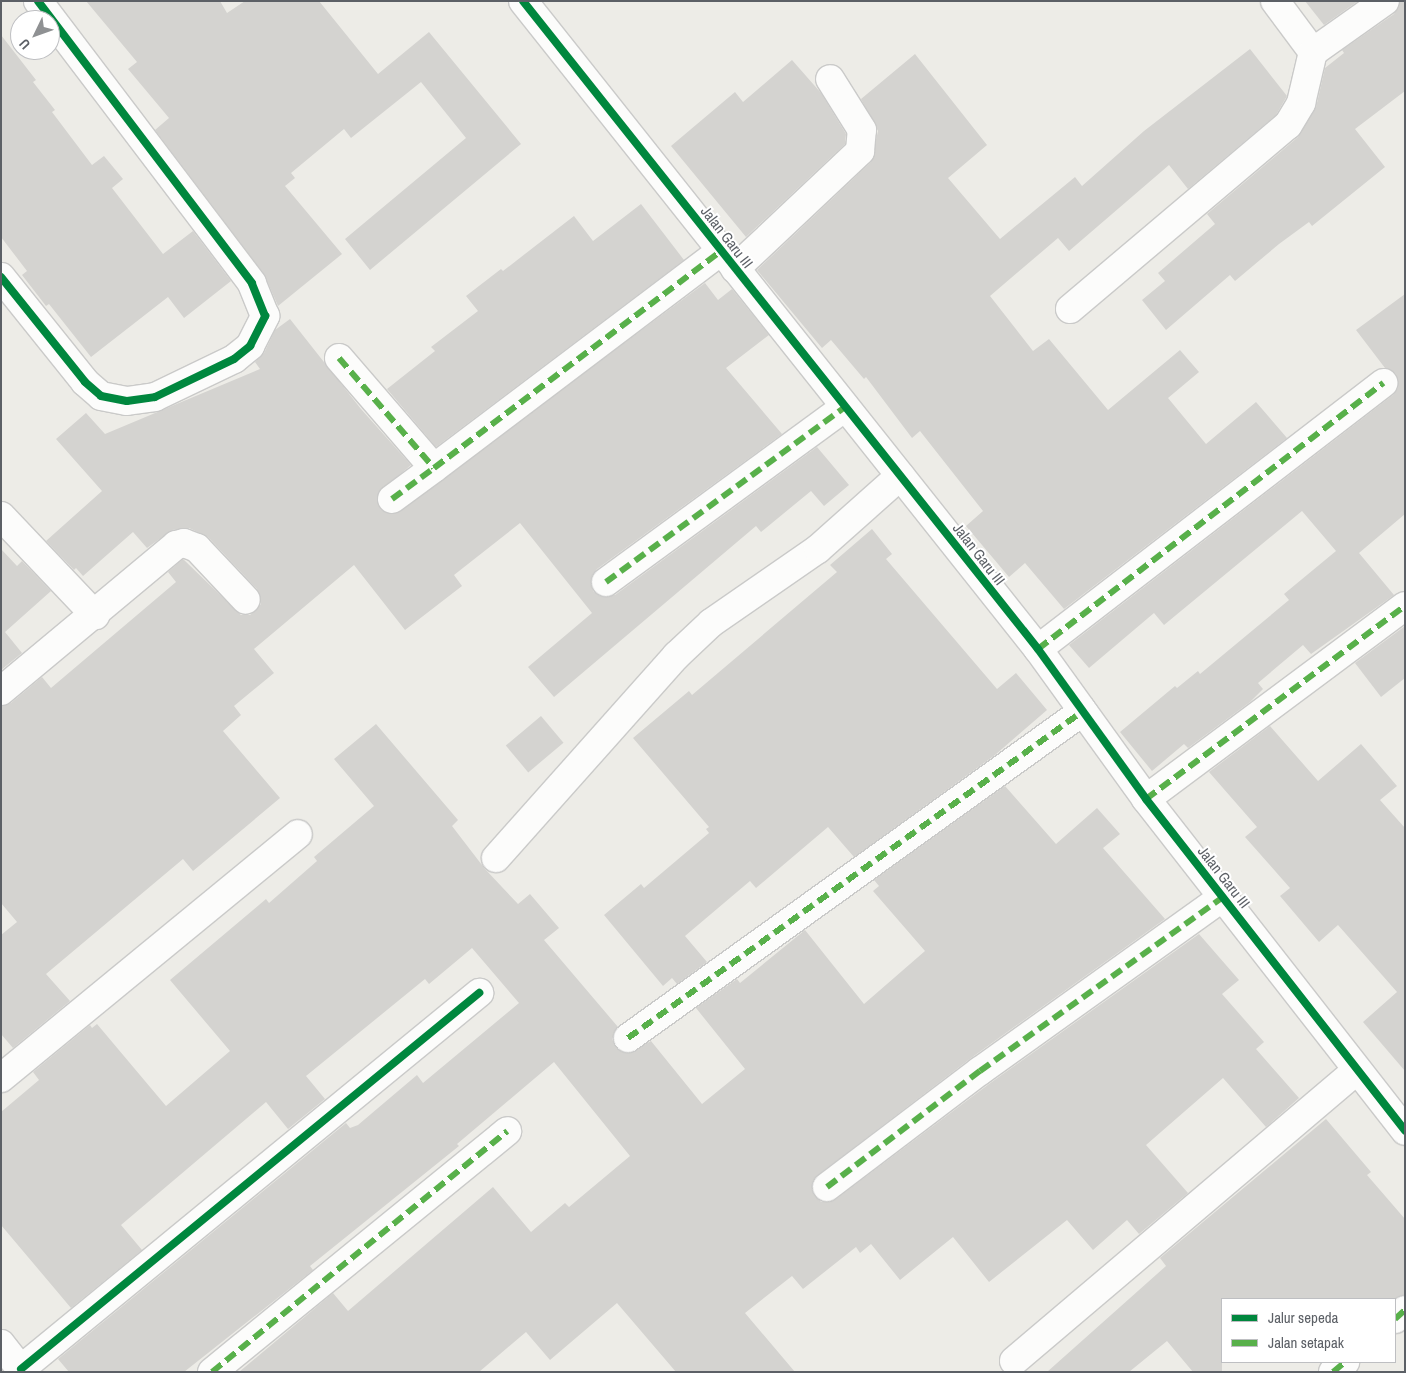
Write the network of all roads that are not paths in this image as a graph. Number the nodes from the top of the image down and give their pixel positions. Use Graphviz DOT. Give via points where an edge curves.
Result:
graph roads {
  1 [pos="38,1"];
  2 [pos="523,1"];
  3 [pos="1276,1"];
  4 [pos="1385,1"];
  5 [pos="1312,52"];
  6 [pos="830,79"];
  7 [pos="728,260"];
  8 [pos="1,277"];
  9 [pos="1070,309"];
  10 [pos="340,358"];
  11 [pos="1382,383"];
  12 [pos="845,407"];
  13 [pos="434,468"];
  14 [pos="900,476"];
  15 [pos="392,499"];
  16 [pos="1,516"];
  17 [pos="606,582"];
  18 [pos="246,600"];
  19 [pos="1405,606"];
  20 [pos="95,615"];
  21 [pos="1038,649"];
  22 [pos="1,690"];
  23 [pos="1083,711"];
  24 [pos="1146,799"];
  25 [pos="298,834"];
  26 [pos="496,858"];
  27 [pos="1222,898"];
  28 [pos="479,992"];
  29 [pos="628,1038"];
  30 [pos="1357,1070"];
  31 [pos="1,1078"];
  32 [pos="507,1131"];
  33 [pos="1405,1131"];
  34 [pos="827,1187"];
  35 [pos="11,1358"];
  36 [pos="1014,1361"];
  37 [pos="1344,1363"];
  38 [pos="212,1372"];
  39 [pos="1333,1372"];
  1 -- 8 [label="street" via="252,283 265,316 250,346 234,359 155,397 127,401 101,396 85,382"];
  2 -- 7 [label="street, Jalan Garu III"];
  3 -- 5 [label="street"];
  4 -- 5 [label="street"];
  5 -- 9 [label="street" via="1300,103 1288,125"];
  6 -- 7 [label="street" via="862,130 860,151"];
  7 -- 12 [label="street, Jalan Garu III"];
  7 -- 13 [label="street"];
  10 -- 13 [label="street"];
  11 -- 21 [label="street"];
  12 -- 14 [label="street, Jalan Garu III"];
  12 -- 17 [label="street"];
  13 -- 15 [label="street"];
  14 -- 21 [label="street, Jalan Garu III"];
  14 -- 26 [label="street" via="818,550 711,623 676,656"];
  16 -- 20 [label="street"];
  18 -- 20 [label="street" via="197,548 184,543 169,550"];
  19 -- 24 [label="street"];
  20 -- 22 [label="street"];
  21 -- 23 [label="street, Jalan Garu III"];
  23 -- 24 [label="street, Jalan Garu III"];
  23 -- 29 [label="street"];
  24 -- 27 [label="street, Jalan Garu III"];
  25 -- 31 [label="street"];
  27 -- 30 [label="street, Jalan Garu III"];
  27 -- 34 [label="street"];
  28 -- 35 [label="street"];
  30 -- 33 [label="street, Jalan Garu III"];
  30 -- 36 [label="street"];
  32 -- 38 [label="street"];
  37 -- 39 [label="street"];
}
